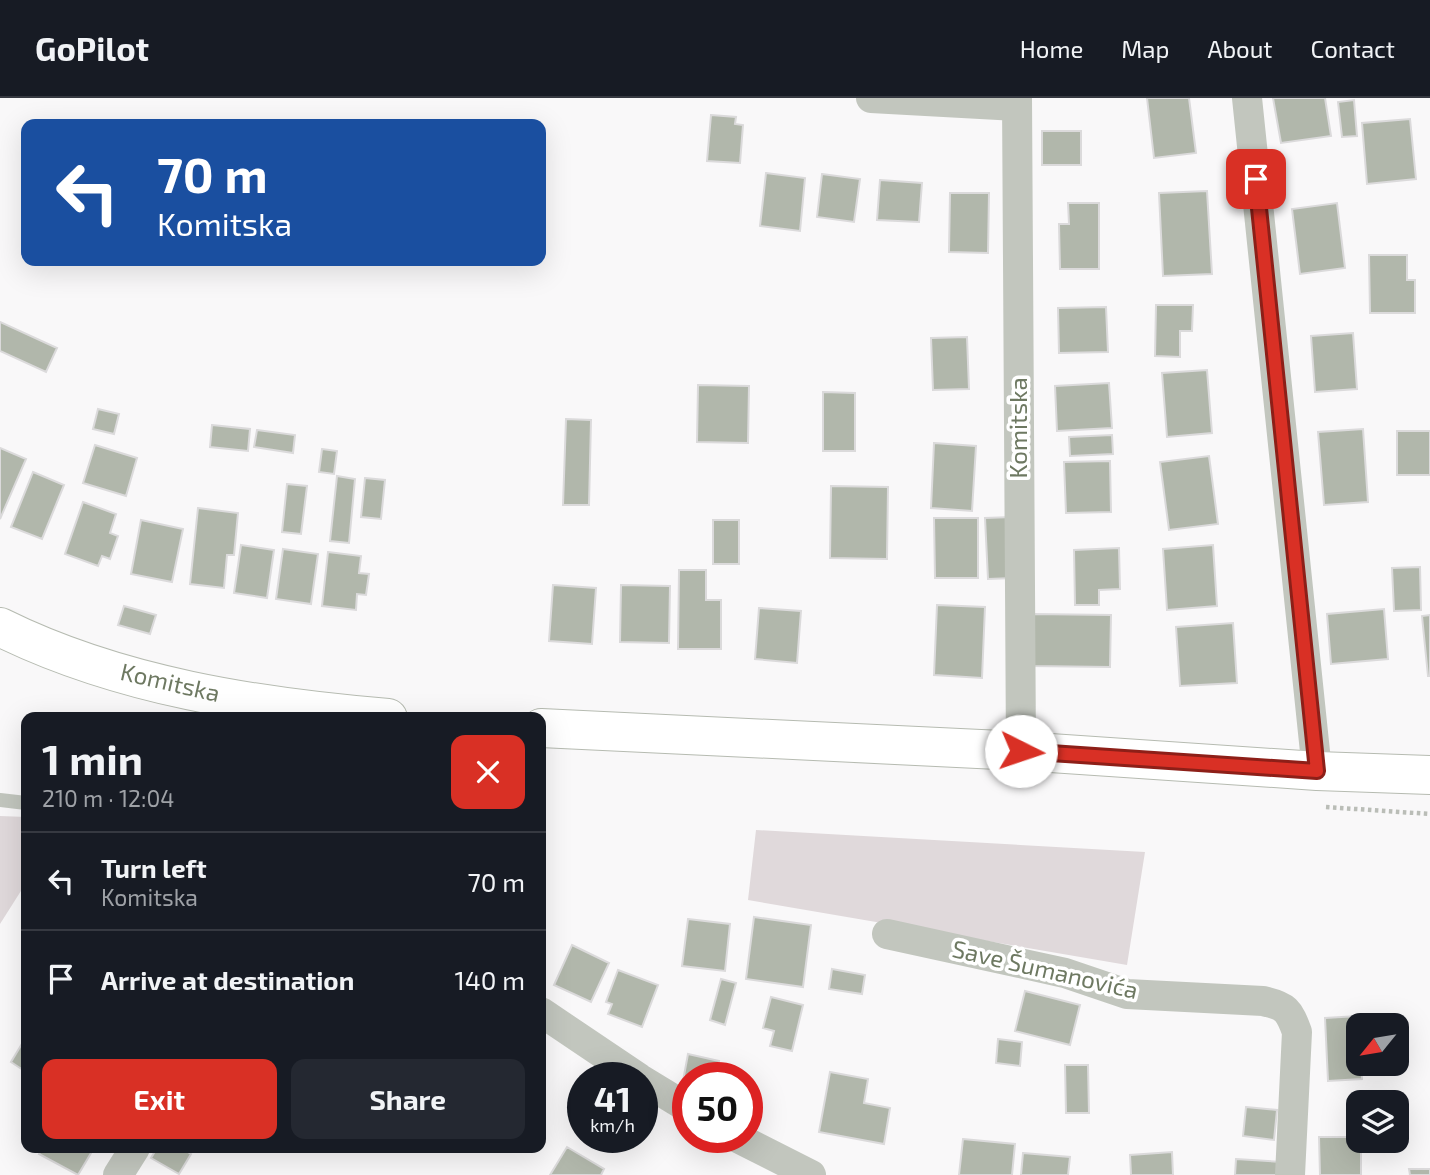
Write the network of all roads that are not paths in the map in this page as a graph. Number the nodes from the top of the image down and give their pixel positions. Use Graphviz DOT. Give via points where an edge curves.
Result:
graph roads {
  1 [pos="871,98"];
  2 [pos="1247,98"];
  3 [pos="1017,102"];
  4 [pos="0,627"];
  5 [pos="326,712"];
  6 [pos="546,728"];
  7 [pos="1021,751"];
  8 [pos="1317,771"];
  9 [pos="1430,775"];
  10 [pos="0,800"];
  11 [pos="21,802"];
  12 [pos="887,934"];
  13 [pos="546,1015"];
  14 [pos="616,1062"];
  15 [pos="763,1151"];
  16 [pos="132,1153"];
  17 [pos="118,1175"];
  18 [pos="811,1175"];
  19 [pos="1290,1175"];
  1 -- 3 [label="street, Komitska"];
  2 -- 8 [label="street"];
  3 -- 7 [label="street, Komitska"];
  4 -- 5 [label="main road, Komitska" via="100,667 212,695"];
  6 -- 7 [label="main road"];
  7 -- 8 [label="main road"];
  8 -- 9 [label="main road"];
  10 -- 11 [label="lane"];
  12 -- 19 [label="street, Save Šumanovića" via="1065,973 1127,994 1263,1001 1282,1006 1297,1032"];
  13 -- 14 [label="street"];
  15 -- 18 [label="street"];
  16 -- 17 [label="street"];
}
